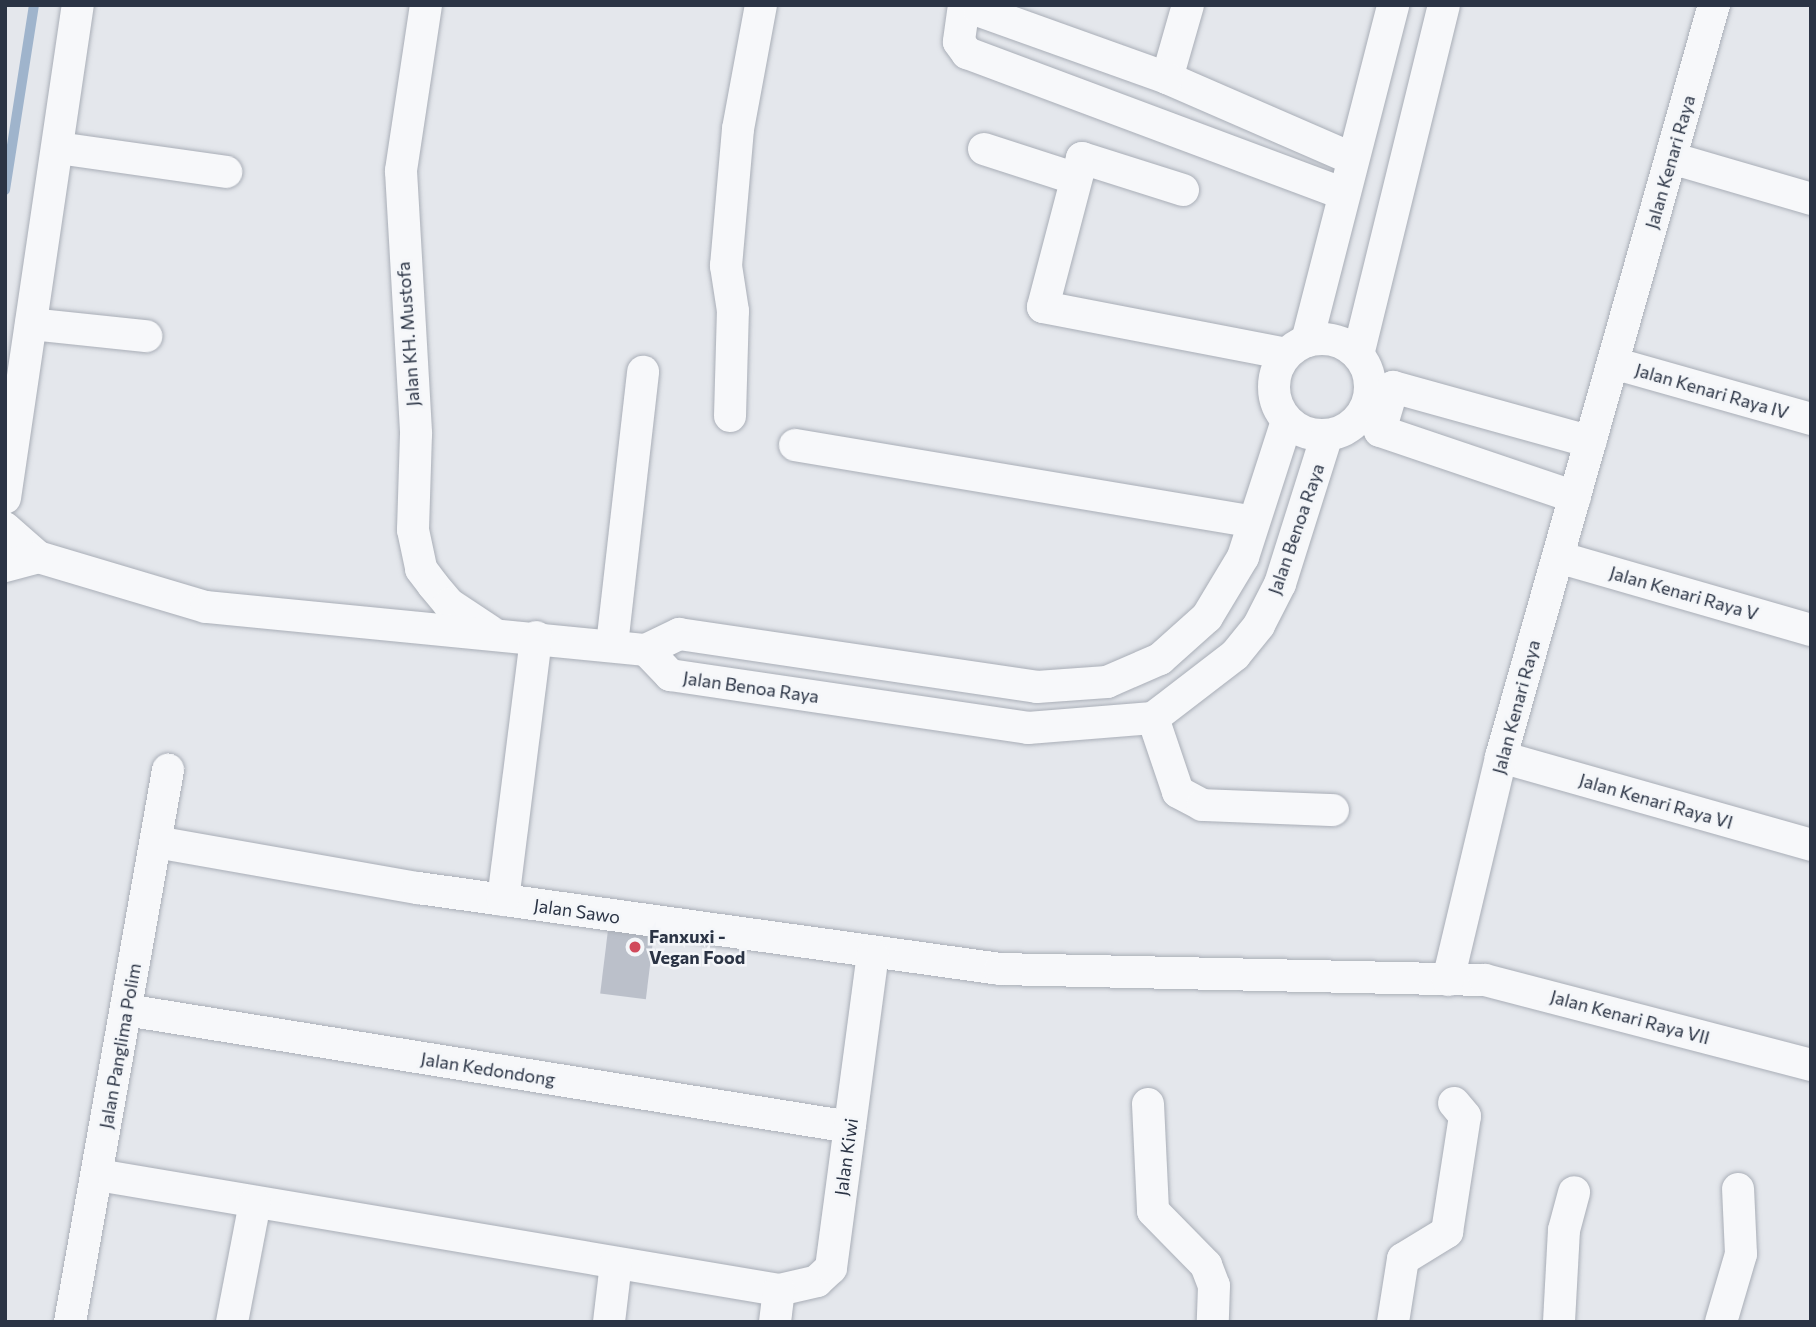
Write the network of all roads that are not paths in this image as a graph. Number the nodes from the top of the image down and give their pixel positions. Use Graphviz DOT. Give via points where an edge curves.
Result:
graph roads {
  1 [pos="78,5"];
  2 [pos="426,5"];
  3 [pos="761,5"];
  4 [pos="1188,5"];
  5 [pos="1393,5"];
  6 [pos="1444,5"];
  7 [pos="1714,5"];
  8 [pos="972,8"];
  9 [pos="1167,78"];
  10 [pos="58,148"];
  11 [pos="984,149"];
  12 [pos="1349,157"];
  13 [pos="1671,158"];
  14 [pos="226,172"];
  15 [pos="1074,178"];
  16 [pos="1183,190"];
  17 [pos="1341,193"];
  18 [pos="1811,199"];
  19 [pos="31,324"];
  20 [pos="146,335"];
  21 [pos="1297,348"];
  22 [pos="1358,355"];
  23 [pos="1613,363"];
  24 [pos="643,372"];
  25 [pos="730,416"];
  26 [pos="1811,419"];
  27 [pos="1287,421"];
  28 [pos="1327,435"];
  29 [pos="1591,442"];
  30 [pos="795,445"];
  31 [pos="1575,497"];
  32 [pos="5,498"];
  33 [pos="1252,522"];
  34 [pos="5,528"];
  35 [pos="38,557"];
  36 [pos="1558,557"];
  37 [pos="5,566"];
  38 [pos="1811,630"];
  39 [pos="490,631"];
  40 [pos="536,637"];
  41 [pos="612,645"];
  42 [pos="646,650"];
  43 [pos="1153,718"];
  44 [pos="1502,757"];
  45 [pos="168,770"];
  46 [pos="1333,810"];
  47 [pos="156,842"];
  48 [pos="1811,845"];
  49 [pos="503,900"];
  50 [pos="873,955"];
  51 [pos="1448,981"];
  52 [pos="126,1010"];
  53 [pos="1811,1065"];
  54 [pos="1454,1102"];
  55 [pos="1148,1104"];
  56 [pos="850,1127"];
  57 [pos="98,1175"];
  58 [pos="1738,1189"];
  59 [pos="1574,1192"];
  60 [pos="255,1203"];
  61 [pos="616,1263"];
  62 [pos="779,1290"];
  63 [pos="70,1322"];
  64 [pos="232,1322"];
  65 [pos="609,1322"];
  66 [pos="775,1322"];
  67 [pos="1213,1322"];
  68 [pos="1393,1322"];
  69 [pos="1559,1322"];
  70 [pos="1721,1322"];
  1 -- 10 [label="street"];
  2 -- 39 [label="street, Jalan KH. Mustofa" via="401,171 416,434 413,530 421,569 433,585 449,604"];
  3 -- 25 [label="street" via="738,129 726,266 733,311"];
  4 -- 9 [label="street"];
  5 -- 12 [label="street"];
  6 -- 22 [label="street"];
  7 -- 13 [label="street, Jalan Kenari Raya"];
  8 -- 9 [label="street"];
  8 -- 17 [label="street" via="959,42 967,53"];
  9 -- 12 [label="street"];
  10 -- 14 [label="street"];
  10 -- 19 [label="street"];
  11 -- 15 [label="street"];
  12 -- 17 [label="street"];
  13 -- 18 [label="street"];
  13 -- 23 [label="street, Jalan Kenari Raya"];
  15 -- 16 [label="street" via="1078,162 1088,158"];
  15 -- 21 [label="street" via="1043,307"];
  17 -- 21 [label="street"];
  19 -- 20 [label="street"];
  19 -- 32 [label="street"];
  21 -- 22 [label="street" via="1334,341"];
  21 -- 27 [label="street" via="1274,376 1274,400"];
  22 -- 28 [label="street" via="1369,372 1366,408 1353,424"];
  23 -- 26 [label="street, Jalan Kenari Raya IV"];
  23 -- 29 [label="street, Jalan Kenari Raya"];
  24 -- 41 [label="street"];
  27 -- 28 [label="street"];
  27 -- 33 [label="street"];
  28 -- 43 [label="street, Jalan Benoa Raya" via="1280,584 1259,625 1235,654"];
  29 -- 31 [label="street, Jalan Kenari Raya"];
  29 -- 31 [label="street" via="1393,387 1389,398 1380,431"];
  30 -- 33 [label="street"];
  31 -- 36 [label="street, Jalan Kenari Raya"];
  33 -- 42 [label="street" via="1243,557 1207,617 1160,659 1107,682 1037,687 678,634"];
  34 -- 35 [label="street"];
  35 -- 37 [label="street"];
  35 -- 39 [label="street" via="206,607 321,622"];
  36 -- 38 [label="street, Jalan Kenari Raya V"];
  36 -- 44 [label="street, Jalan Kenari Raya"];
  39 -- 40 [label="street"];
  40 -- 41 [label="street"];
  40 -- 49 [label="street"];
  41 -- 42 [label="street"];
  42 -- 43 [label="street, Jalan Benoa Raya" via="670,675 1028,728"];
  43 -- 46 [label="street" via="1178,792 1202,805"];
  44 -- 48 [label="street, Jalan Kenari Raya VI"];
  44 -- 51 [label="street, Jalan Kenari Raya"];
  45 -- 47 [label="street, Jalan Panglima Polim"];
  47 -- 49 [label="street, Jalan Sawo"];
  47 -- 52 [label="street, Jalan Panglima Polim"];
  49 -- 50 [label="street, Jalan Sawo"];
  50 -- 51 [label="street, Jalan Sawo" via="1000,969"];
  50 -- 56 [label="street, Jalan Kiwi"];
  51 -- 53 [label="street, Jalan Kenari Raya VII" via="1497,983"];
  52 -- 56 [label="street, Jalan Kedondong"];
  52 -- 57 [label="street, Jalan Panglima Polim"];
  54 -- 68 [label="street" via="1465,1116 1447,1231 1403,1259"];
  55 -- 67 [label="street" via="1153,1211 1206,1265 1214,1286"];
  56 -- 62 [label="street, Jalan Kiwi" via="831,1268 817,1281"];
  57 -- 60 [label="street"];
  57 -- 63 [label="street, Jalan Panglima Polim"];
  58 -- 70 [label="street" via="1741,1254"];
  59 -- 69 [label="street" via="1564,1230"];
  60 -- 61 [label="street"];
  60 -- 64 [label="street"];
  61 -- 62 [label="street"];
  61 -- 65 [label="street"];
  62 -- 66 [label="street"];
}
